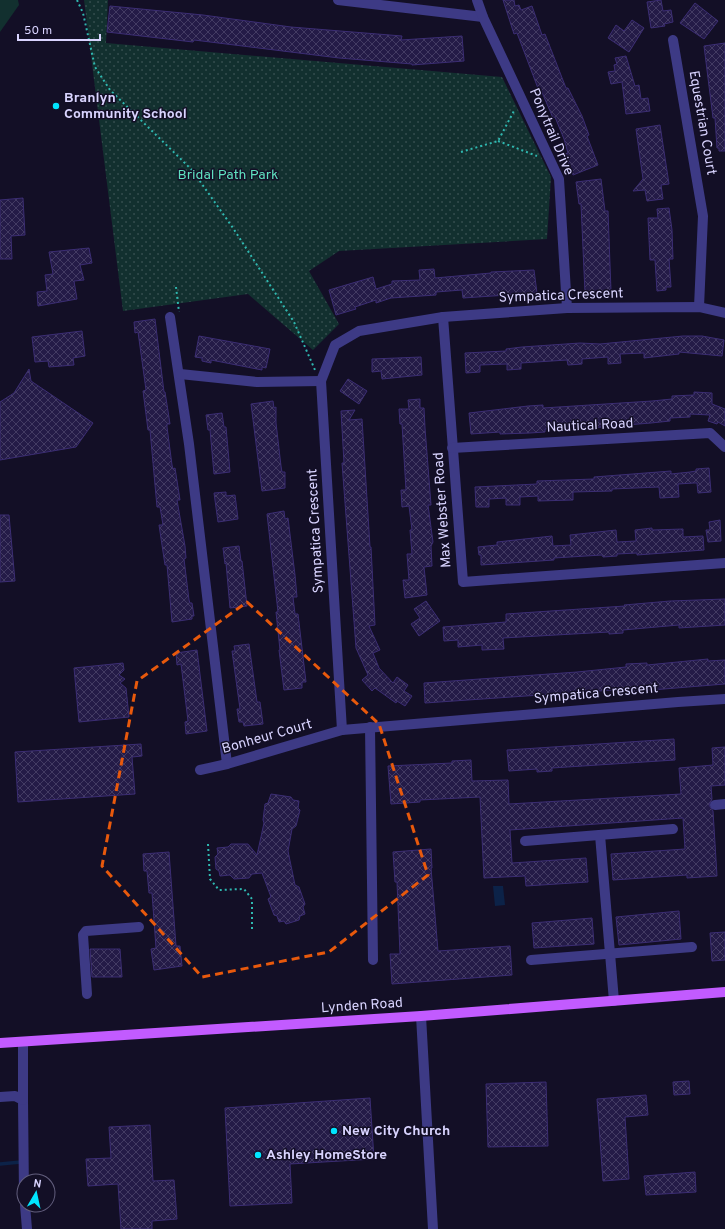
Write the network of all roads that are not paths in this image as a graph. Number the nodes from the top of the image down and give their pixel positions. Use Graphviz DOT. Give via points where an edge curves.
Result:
graph roads {
  1 [pos="338,0"];
  2 [pos="477,0"];
  3 [pos="483,16"];
  4 [pos="673,40"];
  5 [pos="699,307"];
  6 [pos="567,308"];
  7 [pos="725,313"];
  8 [pos="170,317"];
  9 [pos="443,317"];
  10 [pos="180,374"];
  11 [pos="321,381"];
  12 [pos="725,447"];
  13 [pos="452,448"];
  14 [pos="725,564"];
  15 [pos="725,699"];
  16 [pos="370,727"];
  17 [pos="342,730"];
  18 [pos="227,764"];
  19 [pos="200,770"];
  20 [pos="673,829"];
  21 [pos="600,835"];
  22 [pos="525,841"];
  23 [pos="139,927"];
  24 [pos="692,947"];
  25 [pos="610,953"];
  26 [pos="373,960"];
  27 [pos="531,960"];
  28 [pos="725,992"];
  29 [pos="87,994"];
  30 [pos="614,1001"];
  31 [pos="420,1016"];
  32 [pos="23,1042"];
  33 [pos="0,1043"];
  34 [pos="0,1097"];
  35 [pos="23,1100"];
  36 [pos="24,1173"];
  37 [pos="26,1213"];
  38 [pos="27,1229"];
  39 [pos="433,1229"];
  1 -- 3 [label="street"];
  2 -- 3 [label="street, Ponytrail Drive"];
  3 -- 6 [label="street, Ponytrail Drive" via="559,179"];
  4 -- 5 [label="street, Equestrian Court" via="703,216"];
  5 -- 6 [label="street, Sympatica Crescent"];
  5 -- 7 [label="street, Sympatica Crescent"];
  6 -- 9 [label="street, Sympatica Crescent"];
  8 -- 10 [label="street"];
  9 -- 11 [label="street, Sympatica Crescent" via="359,331 335,345"];
  9 -- 13 [label="street, Max Webster Road"];
  10 -- 11 [label="street" via="257,382"];
  10 -- 18 [label="street"];
  11 -- 17 [label="street, Sympatica Crescent"];
  12 -- 13 [label="street, Nautical Road" via="710,433"];
  13 -- 14 [label="street, Max Webster Road" via="463,582"];
  15 -- 16 [label="street, Sympatica Crescent"];
  16 -- 17 [label="street, Sympatica Crescent"];
  16 -- 26 [label="street"];
  17 -- 18 [label="street, Bonheur Court"];
  18 -- 19 [label="street, Bonheur Court"];
  20 -- 21 [label="street"];
  21 -- 22 [label="street"];
  21 -- 25 [label="street"];
  23 -- 29 [label="street" via="86,931 83,935"];
  24 -- 25 [label="street"];
  25 -- 27 [label="street"];
  25 -- 30 [label="street"];
  28 -- 30 [label="main road, Lynden Road"];
  30 -- 31 [label="main road, Lynden Road"];
  31 -- 32 [label="main road, Lynden Road"];
  31 -- 39 [label="street"];
  32 -- 33 [label="main road, Lynden Road"];
  32 -- 35 [label="street"];
  34 -- 35 [label="street" via="15,1096"];
  35 -- 36 [label="street"];
  37 -- 38 [label="street"];
}
